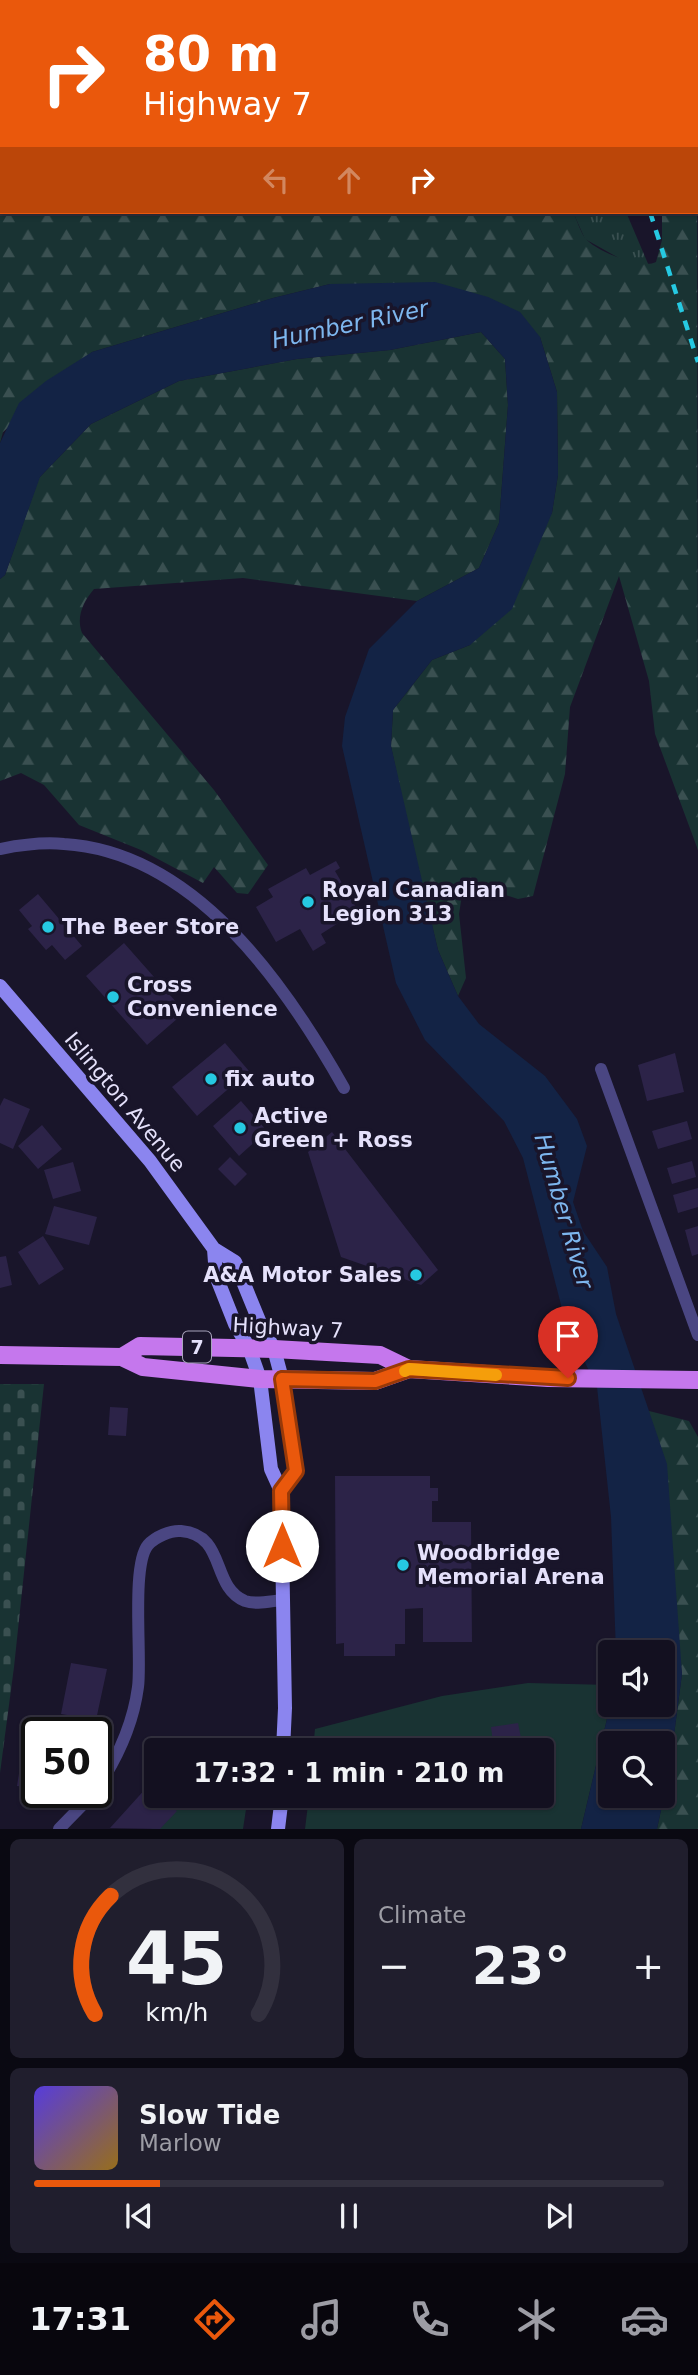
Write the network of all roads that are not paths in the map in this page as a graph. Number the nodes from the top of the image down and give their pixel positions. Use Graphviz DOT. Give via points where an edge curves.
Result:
graph roads {
  1 [pos="0,849"];
  2 [pos="0,986"];
  3 [pos="601,1069"];
  4 [pos="344,1088"];
  5 [pos="214,1249"];
  6 [pos="698,1335"];
  7 [pos="249,1348"];
  8 [pos="274,1349"];
  9 [pos="0,1355"];
  10 [pos="122,1357"];
  11 [pos="409,1369"];
  12 [pos="260,1379"];
  13 [pos="282,1379"];
  14 [pos="691,1380"];
  15 [pos="281,1491"];
  16 [pos="282,1600"];
  17 [pos="284,1738"];
  18 [pos="112,1764"];
  19 [pos="79,1808"];
  20 [pos="281,1808"];
  21 [pos="59,1829"];
  22 [pos="278,1829"];
  1 -- 4 [label="street" via="86,846 127,858 179,886 233,930 317,1040"];
  2 -- 5 [label="main road, Islington Avenue" via="150,1161"];
  3 -- 6 [label="street"];
  5 -- 7 [label="main road, Islington Avenue" via="216,1276"];
  5 -- 8 [label="main road, Islington Avenue" via="235,1262"];
  7 -- 8 [label="main road, Highway 7 / 7"];
  7 -- 10 [label="main road, Highway 7 / 7" via="139,1346"];
  7 -- 12 [label="main road, Islington Avenue"];
  8 -- 11 [label="main road, Highway 7 / 7" via="380,1355"];
  8 -- 13 [label="main road, Islington Avenue"];
  9 -- 10 [label="main road, Highway 7 / 7"];
  10 -- 12 [label="main road, Highway 7 / 7" via="142,1367"];
  11 -- 13 [label="main road, Highway 7 / 7" via="375,1381"];
  11 -- 14 [label="main road, Highway 7 / 7" via="548,1378"];
  12 -- 13 [label="main road, Highway 7 / 7"];
  12 -- 15 [label="main road, Islington Avenue" via="271,1469"];
  13 -- 15 [label="main road, Islington Avenue" via="296,1471"];
  15 -- 16 [label="main road, Islington Avenue"];
  16 -- 17 [label="main road, Islington Avenue"];
  16 -- 18 [label="street" via="247,1602 232,1592 221,1578 210,1545 198,1536 181,1531 162,1535 147,1546 140,1573 138,1686 127,1732"];
  19 -- 21 [label="street"];
  20 -- 22 [label="main road"];
}
